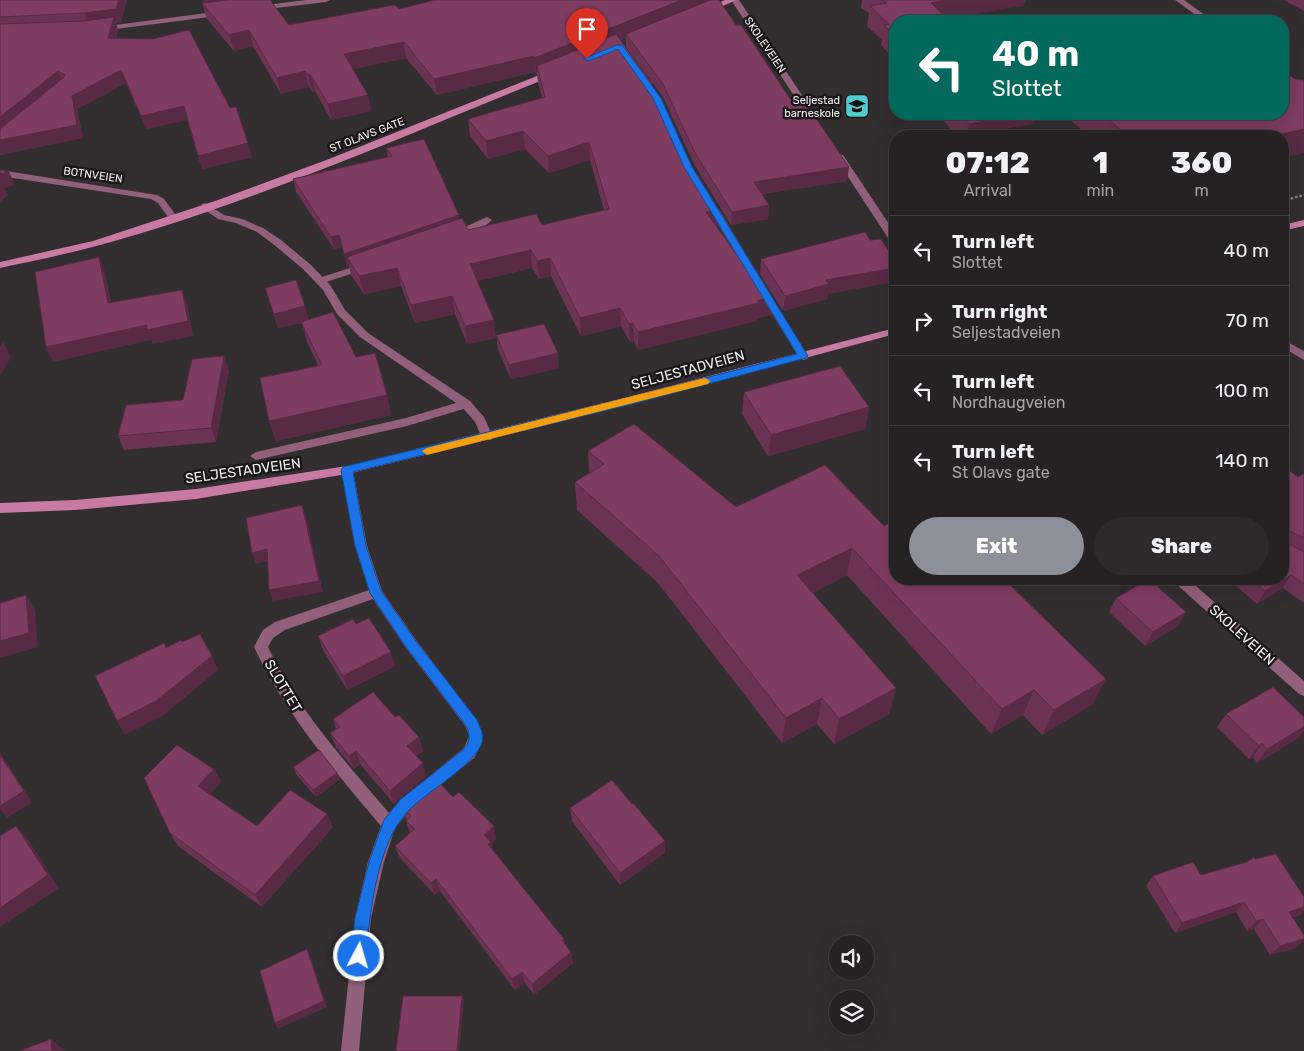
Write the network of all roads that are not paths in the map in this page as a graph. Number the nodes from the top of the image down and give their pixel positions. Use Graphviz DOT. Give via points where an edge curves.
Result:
graph roads {
  1 [pos="326,0"];
  2 [pos="734,0"];
  3 [pos="1179,0"];
  4 [pos="253,9"];
  5 [pos="227,12"];
  6 [pos="698,14"];
  7 [pos="1200,15"];
  8 [pos="89,30"];
  9 [pos="565,68"];
  10 [pos="812,116"];
  11 [pos="834,149"];
  12 [pos="0,174"];
  13 [pos="707,197"];
  14 [pos="205,206"];
  15 [pos="173,218"];
  16 [pos="487,220"];
  17 [pos="1304,223"];
  18 [pos="1289,226"];
  19 [pos="889,232"];
  20 [pos="438,240"];
  21 [pos="375,262"];
  22 [pos="0,265"];
  23 [pos="320,281"];
  24 [pos="889,333"];
  25 [pos="1289,346"];
  26 [pos="803,356"];
  27 [pos="1304,356"];
  28 [pos="466,404"];
  29 [pos="487,437"];
  30 [pos="256,456"];
  31 [pos="347,470"];
  32 [pos="0,508"];
  33 [pos="1187,585"];
  34 [pos="376,593"];
  35 [pos="1304,690"];
  36 [pos="389,824"];
  37 [pos="350,1051"];
  1 -- 4 [label="street"];
  2 -- 6 [label="street"];
  2 -- 10 [label="street, SKOLEVEIEN"];
  3 -- 7 [label="street"];
  5 -- 8 [label="street"];
  9 -- 14 [label="street, ST OLAVS GATE" via="374,144"];
  11 -- 19 [label="street"];
  12 -- 15 [label="street, BOTNVEIEN" via="154,197 161,201"];
  13 -- 26 [label="street"];
  14 -- 15 [label="street, ST OLAVS GATE"];
  14 -- 23 [label="street" via="221,217 260,230"];
  15 -- 22 [label="street, ST OLAVS GATE" via="109,239"];
  16 -- 20 [label="street"];
  17 -- 18 [label="street"];
  21 -- 23 [label="street"];
  23 -- 28 [label="street" via="341,312 364,335"];
  24 -- 26 [label="street, SELJESTADVEIEN"];
  25 -- 27 [label="street"];
  26 -- 29 [label="street, SELJESTADVEIEN"];
  28 -- 29 [label="street" via="480,420"];
  28 -- 30 [label="street" via="407,422"];
  29 -- 31 [label="street, SELJESTADVEIEN"];
  31 -- 32 [label="street, SELJESTADVEIEN" via="196,494"];
  31 -- 34 [label="street" via="361,546"];
  33 -- 35 [label="street, SKOLEVEIEN"];
  34 -- 36 [label="street" via="410,644 467,717 476,736 469,753 405,805"];
  34 -- 36 [label="street, SLOTTET" via="280,626 268,634 261,647 270,669 312,731"];
  36 -- 37 [label="street" via="362,918"];
}
